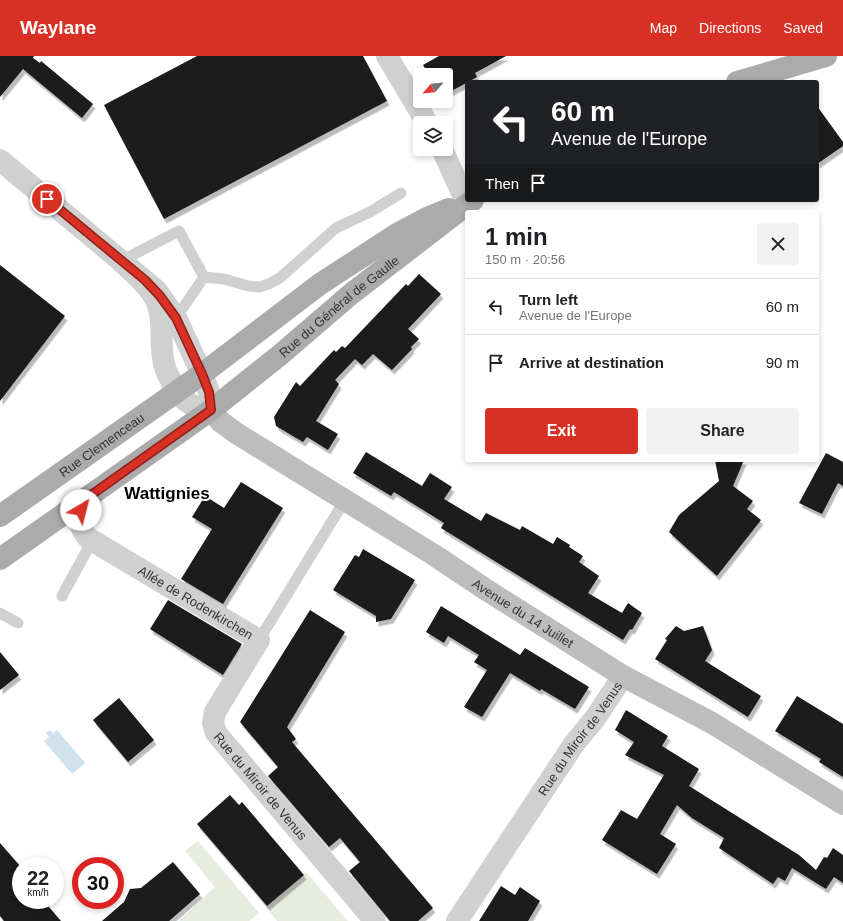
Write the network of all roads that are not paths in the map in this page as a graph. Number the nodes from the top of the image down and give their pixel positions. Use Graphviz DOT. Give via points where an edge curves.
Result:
graph roads {
  1 [pos="387,56"];
  2 [pos="826,56"];
  3 [pos="743,80"];
  4 [pos="423,116"];
  5 [pos="446,156"];
  6 [pos="0,160"];
  7 [pos="401,193"];
  8 [pos="465,193"];
  9 [pos="470,202"];
  10 [pos="121,261"];
  11 [pos="204,277"];
  12 [pos="176,318"];
  13 [pos="202,374"];
  14 [pos="177,391"];
  15 [pos="211,410"];
  16 [pos="84,500"];
  17 [pos="345,500"];
  18 [pos="0,516"];
  19 [pos="92,541"];
  20 [pos="0,559"];
  21 [pos="62,596"];
  22 [pos="0,613"];
  23 [pos="18,623"];
  24 [pos="259,640"];
  25 [pos="623,676"];
  26 [pos="843,804"];
  27 [pos="375,921"];
  28 [pos="457,921"];
  1 -- 4 [label="street"];
  2 -- 3 [label="main road"];
  5 -- 8 [label="street"];
  6 -- 10 [label="street"];
  7 -- 11 [label="lane" via="370,212 336,228 281,277 269,284 248,286 224,279"];
  9 -- 13 [label="main road, Rue du Général de Gaulle" via="427,218 397,234 320,284"];
  9 -- 15 [label="main road, Rue du Général de Gaulle" via="351,294"];
  10 -- 11 [label="lane" via="179,231"];
  10 -- 12 [label="street" via="156,290"];
  10 -- 14 [label="street" via="151,291 156,300 161,318 164,366"];
  11 -- 12 [label="lane"];
  12 -- 13 [label="street"];
  13 -- 14 [label="main road, Rue Clemenceau"];
  13 -- 15 [label="street" via="209,392"];
  14 -- 15 [label="street" via="192,406"];
  14 -- 18 [label="main road, Rue Clemenceau"];
  15 -- 16 [label="main road"];
  15 -- 17 [label="street, Avenue du 14 Juillet" via="221,422 236,433"];
  16 -- 19 [label="street, Allée de Rodenkirchen" via="80,524 83,532"];
  16 -- 20 [label="main road"];
  17 -- 24 [label="lane, Allée de Rodenkirchen"];
  17 -- 25 [label="street, Avenue du 14 Juillet"];
  19 -- 21 [label="lane"];
  19 -- 24 [label="street, Allée de Rodenkirchen"];
  22 -- 23 [label="lane"];
  24 -- 27 [label="street, Rue du Miroir de Venus" via="215,712 213,723 216,733"];
  25 -- 26 [label="street, Avenue du 14 Juillet" via="712,723"];
  25 -- 28 [label="street, Rue du Miroir de Venus" via="596,717 574,744"];
}
